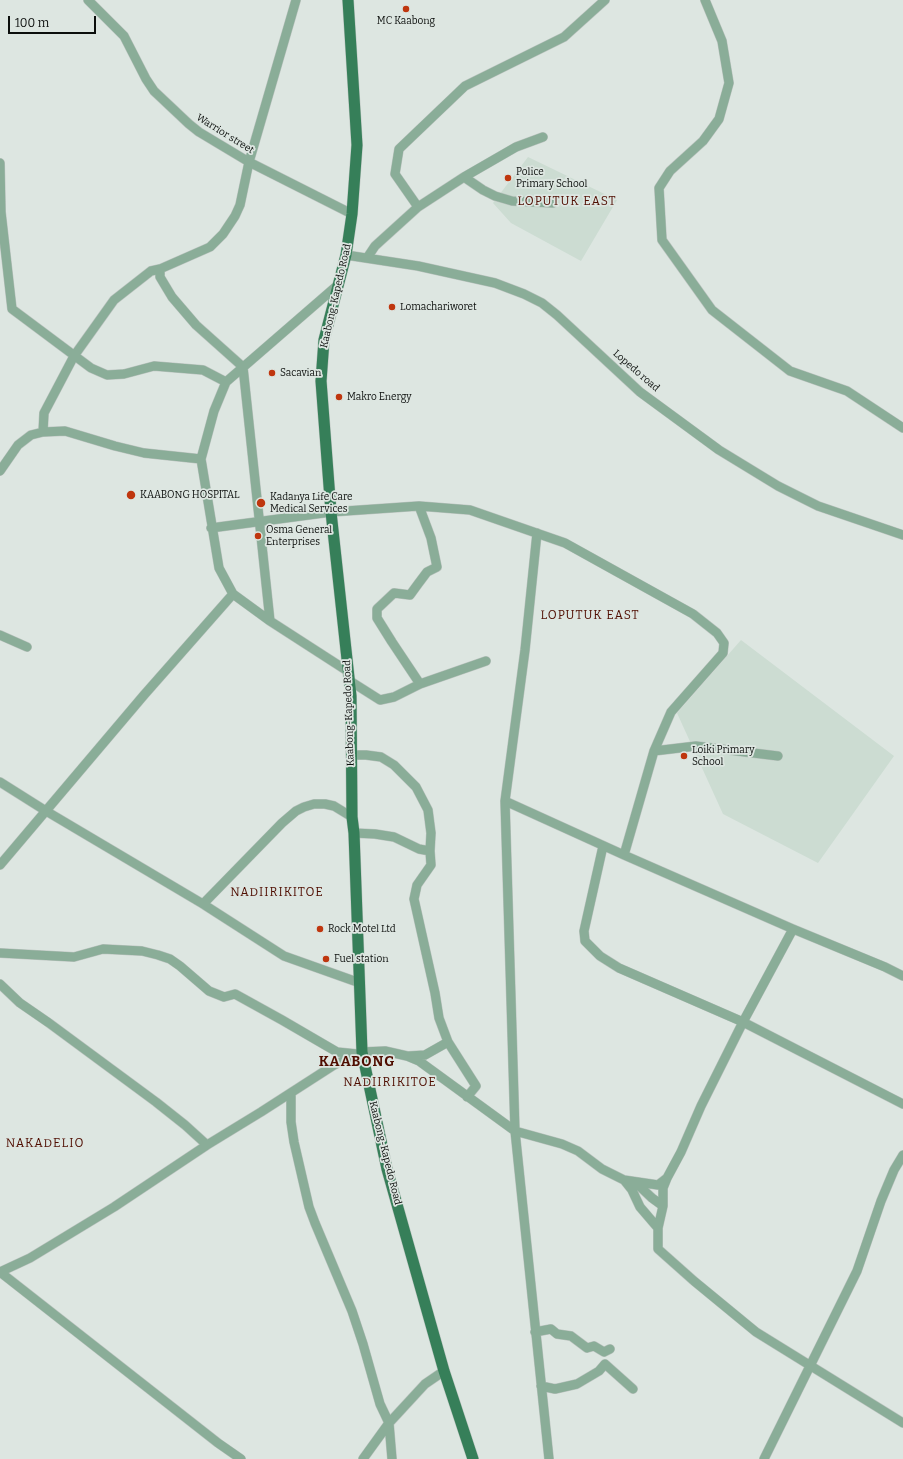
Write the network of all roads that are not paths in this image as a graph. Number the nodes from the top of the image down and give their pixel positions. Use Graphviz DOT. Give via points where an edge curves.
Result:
graph roads {
  1 [pos="88,0"];
  2 [pos="296,0"];
  3 [pos="348,0"];
  4 [pos="605,0"];
  5 [pos="705,0"];
  6 [pos="542,137"];
  7 [pos="249,162"];
  8 [pos="0,163"];
  9 [pos="464,177"];
  10 [pos="553,203"];
  11 [pos="418,207"];
  12 [pos="352,214"];
  13 [pos="346,255"];
  14 [pos="366,258"];
  15 [pos="160,270"];
  16 [pos="339,284"];
  17 [pos="74,356"];
  18 [pos="243,367"];
  19 [pos="226,382"];
  20 [pos="903,428"];
  21 [pos="42,432"];
  22 [pos="201,459"];
  23 [pos="0,471"];
  24 [pos="419,506"];
  25 [pos="331,512"];
  26 [pos="258,521"];
  27 [pos="211,528"];
  28 [pos="537,533"];
  29 [pos="903,535"];
  30 [pos="233,594"];
  31 [pos="270,622"];
  32 [pos="0,635"];
  33 [pos="27,647"];
  34 [pos="486,661"];
  35 [pos="349,677"];
  36 [pos="420,684"];
  37 [pos="654,750"];
  38 [pos="352,755"];
  39 [pos="778,756"];
  40 [pos="0,782"];
  41 [pos="505,801"];
  42 [pos="46,812"];
  43 [pos="352,817"];
  44 [pos="354,833"];
  45 [pos="604,846"];
  46 [pos="430,851"];
  47 [pos="624,855"];
  48 [pos="0,865"];
  49 [pos="203,904"];
  50 [pos="793,929"];
  51 [pos="0,953"];
  52 [pos="903,976"];
  53 [pos="360,983"];
  54 [pos="0,984"];
  55 [pos="743,1022"];
  56 [pos="448,1042"];
  57 [pos="359,1053"];
  58 [pos="407,1056"];
  59 [pos="291,1093"];
  60 [pos="467,1097"];
  61 [pos="903,1104"];
  62 [pos="515,1131"];
  63 [pos="207,1145"];
  64 [pos="903,1155"];
  65 [pos="667,1178"];
  66 [pos="624,1180"];
  67 [pos="635,1182"];
  68 [pos="663,1206"];
  69 [pos="658,1228"];
  70 [pos="0,1272"];
  71 [pos="535,1332"];
  72 [pos="610,1349"];
  73 [pos="810,1365"];
  74 [pos="444,1371"];
  75 [pos="541,1386"];
  76 [pos="634,1389"];
  77 [pos="389,1423"];
  78 [pos="903,1423"];
  79 [pos="241,1459"];
  80 [pos="363,1459"];
  81 [pos="392,1459"];
  82 [pos="473,1459"];
  83 [pos="549,1459"];
  84 [pos="764,1459"];
  1 -- 7 [label="street, Warrior street" via="124,36 154,91 199,132"];
  2 -- 7 [label="street"];
  3 -- 12 [label="main road, Kaabong-Kapedo Road" via="357,146"];
  4 -- 11 [label="street" via="564,37 465,86 399,149 395,174"];
  5 -- 20 [label="street" via="722,41 730,83 719,119 703,141 670,171 659,188 662,240 712,310 790,371 847,391"];
  6 -- 9 [label="street" via="516,147"];
  7 -- 12 [label="street, Warrior street"];
  7 -- 15 [label="street" via="240,205 223,234 210,247"];
  8 -- 17 [label="street" via="1,212 12,309"];
  9 -- 10 [label="street" via="483,190 512,201"];
  9 -- 11 [label="street"];
  11 -- 14 [label="street" via="375,246"];
  12 -- 13 [label="main road, Kaabong-Kapedo Road"];
  13 -- 14 [label="street, Lopedo road"];
  13 -- 16 [label="main road, Kaabong-Kapedo Road"];
  14 -- 29 [label="street, Lopedo road" via="418,266 488,282 542,303 640,392 719,450 778,486 818,506"];
  15 -- 17 [label="street" via="150,271 114,300"];
  15 -- 18 [label="street" via="160,277 172,297 196,325"];
  16 -- 18 [label="street"];
  16 -- 25 [label="main road, Kaabong-Kapedo Road" via="324,340 321,381"];
  17 -- 19 [label="street" via="107,375 124,374 154,366 203,370"];
  17 -- 21 [label="street" via="44,413"];
  18 -- 19 [label="street"];
  18 -- 26 [label="street"];
  19 -- 22 [label="street" via="214,411"];
  21 -- 22 [label="street" via="65,431 144,453"];
  21 -- 23 [label="street" via="31,435 18,445"];
  22 -- 27 [label="street"];
  24 -- 25 [label="street"];
  24 -- 28 [label="street" via="470,510"];
  24 -- 36 [label="street" via="431,538 437,567 427,572 410,596 394,593 377,608 377,618"];
  25 -- 26 [label="street"];
  25 -- 35 [label="main road, Kaabong-Kapedo Road"];
  26 -- 27 [label="street"];
  26 -- 31 [label="street"];
  27 -- 30 [label="street" via="219,568"];
  28 -- 37 [label="street" via="565,543 693,614 717,633 724,643 723,652 671,712"];
  28 -- 41 [label="street"];
  30 -- 31 [label="street"];
  30 -- 42 [label="street"];
  31 -- 35 [label="street"];
  32 -- 33 [label="street"];
  34 -- 36 [label="street"];
  35 -- 36 [label="street" via="380,700 394,697"];
  35 -- 38 [label="main road, Kaabong-Kapedo Road"];
  37 -- 39 [label="street" via="696,746"];
  37 -- 47 [label="street"];
  38 -- 43 [label="main road, Kaabong-Kapedo Road"];
  38 -- 46 [label="street" via="381,757 394,765 416,787 428,810"];
  40 -- 42 [label="street"];
  41 -- 45 [label="street"];
  41 -- 62 [label="street"];
  42 -- 48 [label="street"];
  42 -- 49 [label="street"];
  43 -- 44 [label="main road, Kaabong-Kapedo Road"];
  43 -- 49 [label="street" via="334,806 325,804 314,804 296,811"];
  44 -- 46 [label="street" via="394,837 419,849"];
  44 -- 53 [label="main road, Kaabong-Kapedo Road"];
  45 -- 47 [label="street"];
  45 -- 55 [label="street" via="584,931 585,941 600,956 619,968"];
  46 -- 56 [label="street" via="431,865 417,885 414,899 436,993 439,1018"];
  47 -- 50 [label="street"];
  49 -- 53 [label="street" via="284,956"];
  50 -- 52 [label="street"];
  50 -- 55 [label="street"];
  51 -- 57 [label="street" via="74,957 103,949 142,951 158,955 180,966 209,991 224,997 235,994 337,1052"];
  53 -- 57 [label="main road, Kaabong-Kapedo Road"];
  54 -- 63 [label="street" via="20,1003 156,1102"];
  55 -- 61 [label="street"];
  55 -- 65 [label="street"];
  56 -- 58 [label="street" via="425,1055"];
  56 -- 60 [label="street" via="476,1086"];
  57 -- 58 [label="street" via="385,1051"];
  57 -- 59 [label="street" via="334,1065"];
  57 -- 74 [label="main road, Kaabong-Kapedo Road" via="387,1169"];
  58 -- 60 [label="street" via="419,1061"];
  59 -- 63 [label="street"];
  59 -- 77 [label="street" via="294,1142 310,1207 352,1311 380,1404"];
  60 -- 62 [label="street"];
  62 -- 66 [label="street" via="578,1151 602,1169"];
  62 -- 71 [label="street"];
  63 -- 70 [label="street" via="114,1207 30,1258"];
  64 -- 73 [label="street" via="881,1201 857,1271"];
  65 -- 67 [label="street" via="658,1185"];
  65 -- 68 [label="street" via="663,1188"];
  66 -- 67 [label="street"];
  66 -- 69 [label="street" via="640,1207"];
  67 -- 68 [label="street"];
  68 -- 69 [label="street"];
  69 -- 73 [label="street" via="658,1249 756,1332"];
  70 -- 79 [label="street"];
  71 -- 72 [label="street" via="551,1329 557,1334 571,1336 587,1348 594,1346 604,1352"];
  71 -- 75 [label="street"];
  73 -- 78 [label="street"];
  73 -- 84 [label="street"];
  74 -- 77 [label="street" via="425,1384"];
  74 -- 82 [label="main road, Kaabong-Kapedo Road"];
  75 -- 76 [label="street" via="555,1389 577,1384 599,1371 605,1364"];
  75 -- 83 [label="street"];
  77 -- 80 [label="street"];
  77 -- 81 [label="street"];
}
